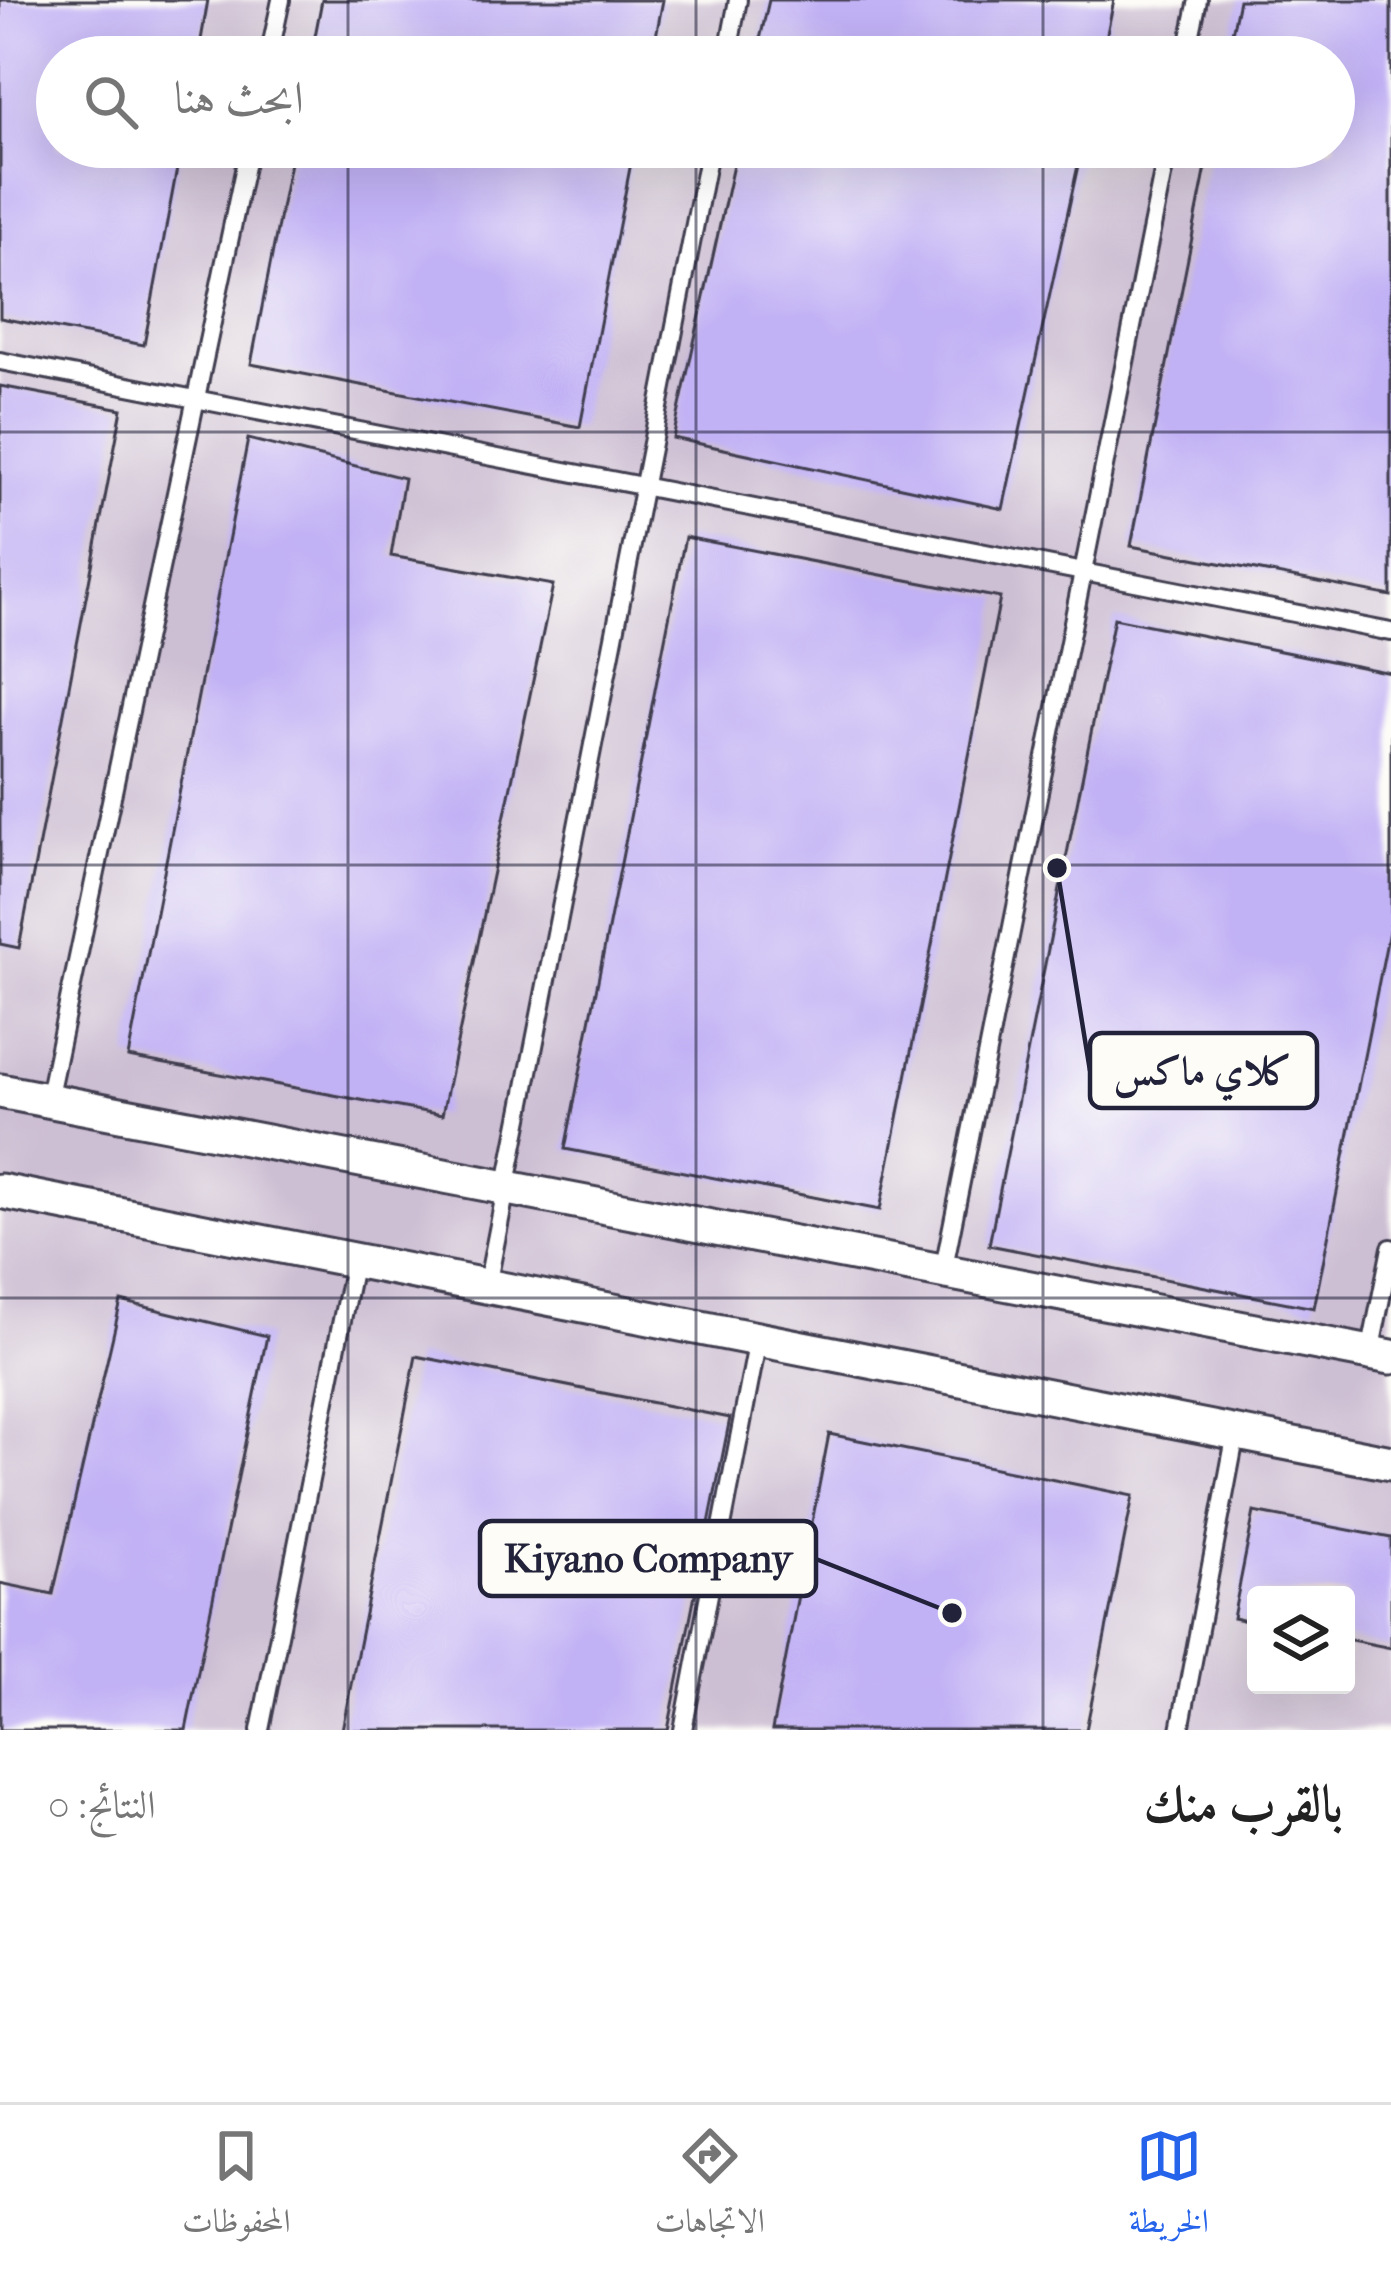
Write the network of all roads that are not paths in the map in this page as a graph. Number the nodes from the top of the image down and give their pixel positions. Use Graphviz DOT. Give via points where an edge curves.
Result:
graph roads {
  1 [pos="281,0"];
  2 [pos="738,0"];
  3 [pos="1198,0"];
  4 [pos="273,36"];
  5 [pos="731,36"];
  6 [pos="1190,36"];
  7 [pos="246,168"];
  8 [pos="706,168"];
  9 [pos="1164,168"];
  10 [pos="0,361"];
  11 [pos="196,400"];
  12 [pos="643,486"];
  13 [pos="1083,572"];
  14 [pos="1391,632"];
  15 [pos="0,1090"];
  16 [pos="48,1100"];
  17 [pos="506,1188"];
  18 [pos="0,1191"];
  19 [pos="1391,1248"];
  20 [pos="355,1260"];
  21 [pos="943,1272"];
  22 [pos="487,1286"];
  23 [pos="758,1339"];
  24 [pos="1381,1355"];
  25 [pos="1236,1433"];
  26 [pos="1391,1463"];
  27 [pos="260,1730"];
  28 [pos="683,1730"];
  29 [pos="1180,1730"];
  1 -- 4 [label="lane"];
  2 -- 5 [label="lane"];
  3 -- 6 [label="lane"];
  7 -- 11 [label="lane"];
  8 -- 12 [label="lane"];
  9 -- 13 [label="lane"];
  10 -- 11 [label="lane"];
  11 -- 12 [label="lane"];
  11 -- 16 [label="lane"];
  12 -- 13 [label="lane"];
  12 -- 17 [label="lane"];
  13 -- 14 [label="lane"];
  13 -- 21 [label="lane"];
  15 -- 16 [label="street"];
  16 -- 17 [label="street"];
  17 -- 21 [label="street"];
  17 -- 22 [label="lane"];
  18 -- 20 [label="street"];
  19 -- 24 [label="lane"];
  20 -- 22 [label="street"];
  20 -- 27 [label="lane"];
  21 -- 24 [label="street"];
  22 -- 23 [label="street"];
  23 -- 25 [label="street"];
  23 -- 28 [label="lane"];
  25 -- 26 [label="street"];
  25 -- 29 [label="lane"];
}
